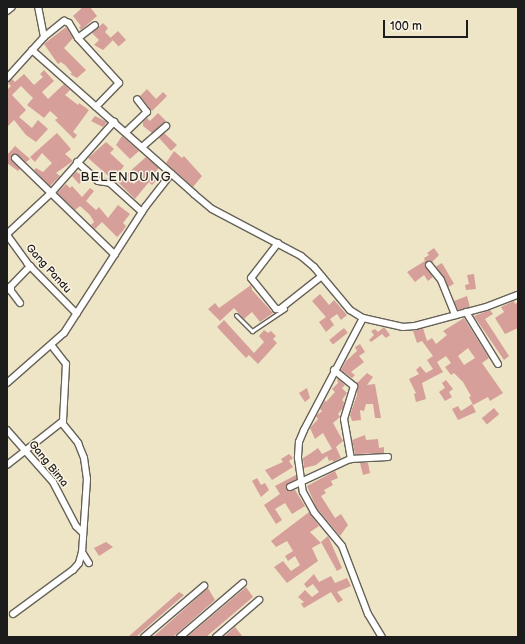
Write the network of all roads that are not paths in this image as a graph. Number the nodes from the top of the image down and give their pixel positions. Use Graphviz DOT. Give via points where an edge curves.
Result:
graph roads {
  1 [pos="12,7"];
  2 [pos="38,7"];
  3 [pos="7,11"];
  4 [pos="95,24"];
  5 [pos="44,37"];
  6 [pos="78,38"];
  7 [pos="32,50"];
  8 [pos="7,78"];
  9 [pos="137,99"];
  10 [pos="96,107"];
  11 [pos="114,122"];
  12 [pos="166,126"];
  13 [pos="126,132"];
  14 [pos="142,147"];
  15 [pos="15,158"];
  16 [pos="77,162"];
  17 [pos="171,174"];
  18 [pos="52,192"];
  19 [pos="142,212"];
  20 [pos="7,234"];
  21 [pos="278,243"];
  22 [pos="115,255"];
  23 [pos="30,266"];
  24 [pos="429,266"];
  25 [pos="323,277"];
  26 [pos="518,295"];
  27 [pos="20,302"];
  28 [pos="466,312"];
  29 [pos="77,314"];
  30 [pos="236,315"];
  31 [pos="455,315"];
  32 [pos="363,318"];
  33 [pos="51,345"];
  34 [pos="498,364"];
  35 [pos="334,370"];
  36 [pos="7,383"];
  37 [pos="62,423"];
  38 [pos="7,430"];
  39 [pos="27,451"];
  40 [pos="388,457"];
  41 [pos="351,459"];
  42 [pos="7,465"];
  43 [pos="301,483"];
  44 [pos="290,487"];
  45 [pos="83,533"];
  46 [pos="82,552"];
  47 [pos="89,563"];
  48 [pos="243,583"];
  49 [pos="204,586"];
  50 [pos="259,600"];
  51 [pos="13,614"];
  52 [pos="144,637"];
  53 [pos="180,637"];
  54 [pos="216,637"];
  55 [pos="382,637"];
  1 -- 3 [label="street"];
  2 -- 5 [label="street"];
  4 -- 6 [label="street"];
  5 -- 6 [label="street" via="66,21"];
  5 -- 7 [label="street"];
  6 -- 10 [label="street" via="119,83"];
  7 -- 8 [label="street"];
  7 -- 10 [label="street"];
  9 -- 13 [label="street" via="147,112"];
  10 -- 11 [label="street"];
  11 -- 13 [label="street"];
  11 -- 16 [label="street"];
  12 -- 14 [label="street"];
  13 -- 14 [label="street"];
  14 -- 17 [label="street"];
  15 -- 18 [label="street"];
  16 -- 18 [label="street"];
  16 -- 19 [label="street" via="98,181 110,183"];
  17 -- 19 [label="street"];
  17 -- 21 [label="street" via="212,209"];
  18 -- 20 [label="street"];
  18 -- 22 [label="street"];
  19 -- 22 [label="street"];
  20 -- 23 [label="street, Gang Pandu"];
  21 -- 25 [label="street" via="301,256"];
  21 -- 25 [label="street" via="251,278 276,309 288,304"];
  22 -- 29 [label="street"];
  23 -- 27 [label="street" via="11,286 11,291"];
  23 -- 29 [label="street, Gang Pandu"];
  24 -- 31 [label="street" via="443,284"];
  25 -- 30 [label="lane" via="256,330 252,331"];
  25 -- 32 [label="street" via="350,310"];
  26 -- 28 [label="street"];
  28 -- 31 [label="street"];
  28 -- 34 [label="street"];
  29 -- 33 [label="street" via="64,333"];
  31 -- 32 [label="street" via="403,326"];
  32 -- 35 [label="street"];
  33 -- 36 [label="street"];
  33 -- 37 [label="street" via="66,364"];
  35 -- 41 [label="street" via="354,386 344,419"];
  35 -- 43 [label="street" via="299,442"];
  37 -- 39 [label="street"];
  37 -- 45 [label="street" via="78,443 84,458 87,479"];
  38 -- 39 [label="street, Gang Bima"];
  39 -- 42 [label="street"];
  39 -- 45 [label="street, Gang Bima" via="59,491 76,526"];
  40 -- 41 [label="street"];
  41 -- 43 [label="street"];
  43 -- 44 [label="street"];
  43 -- 55 [label="street" via="308,503 348,556 361,598"];
  45 -- 46 [label="street"];
  46 -- 47 [label="street"];
  46 -- 51 [label="street" via="80,563 73,570"];
  48 -- 53 [label="street"];
  49 -- 52 [label="street"];
  50 -- 54 [label="street"];
}
